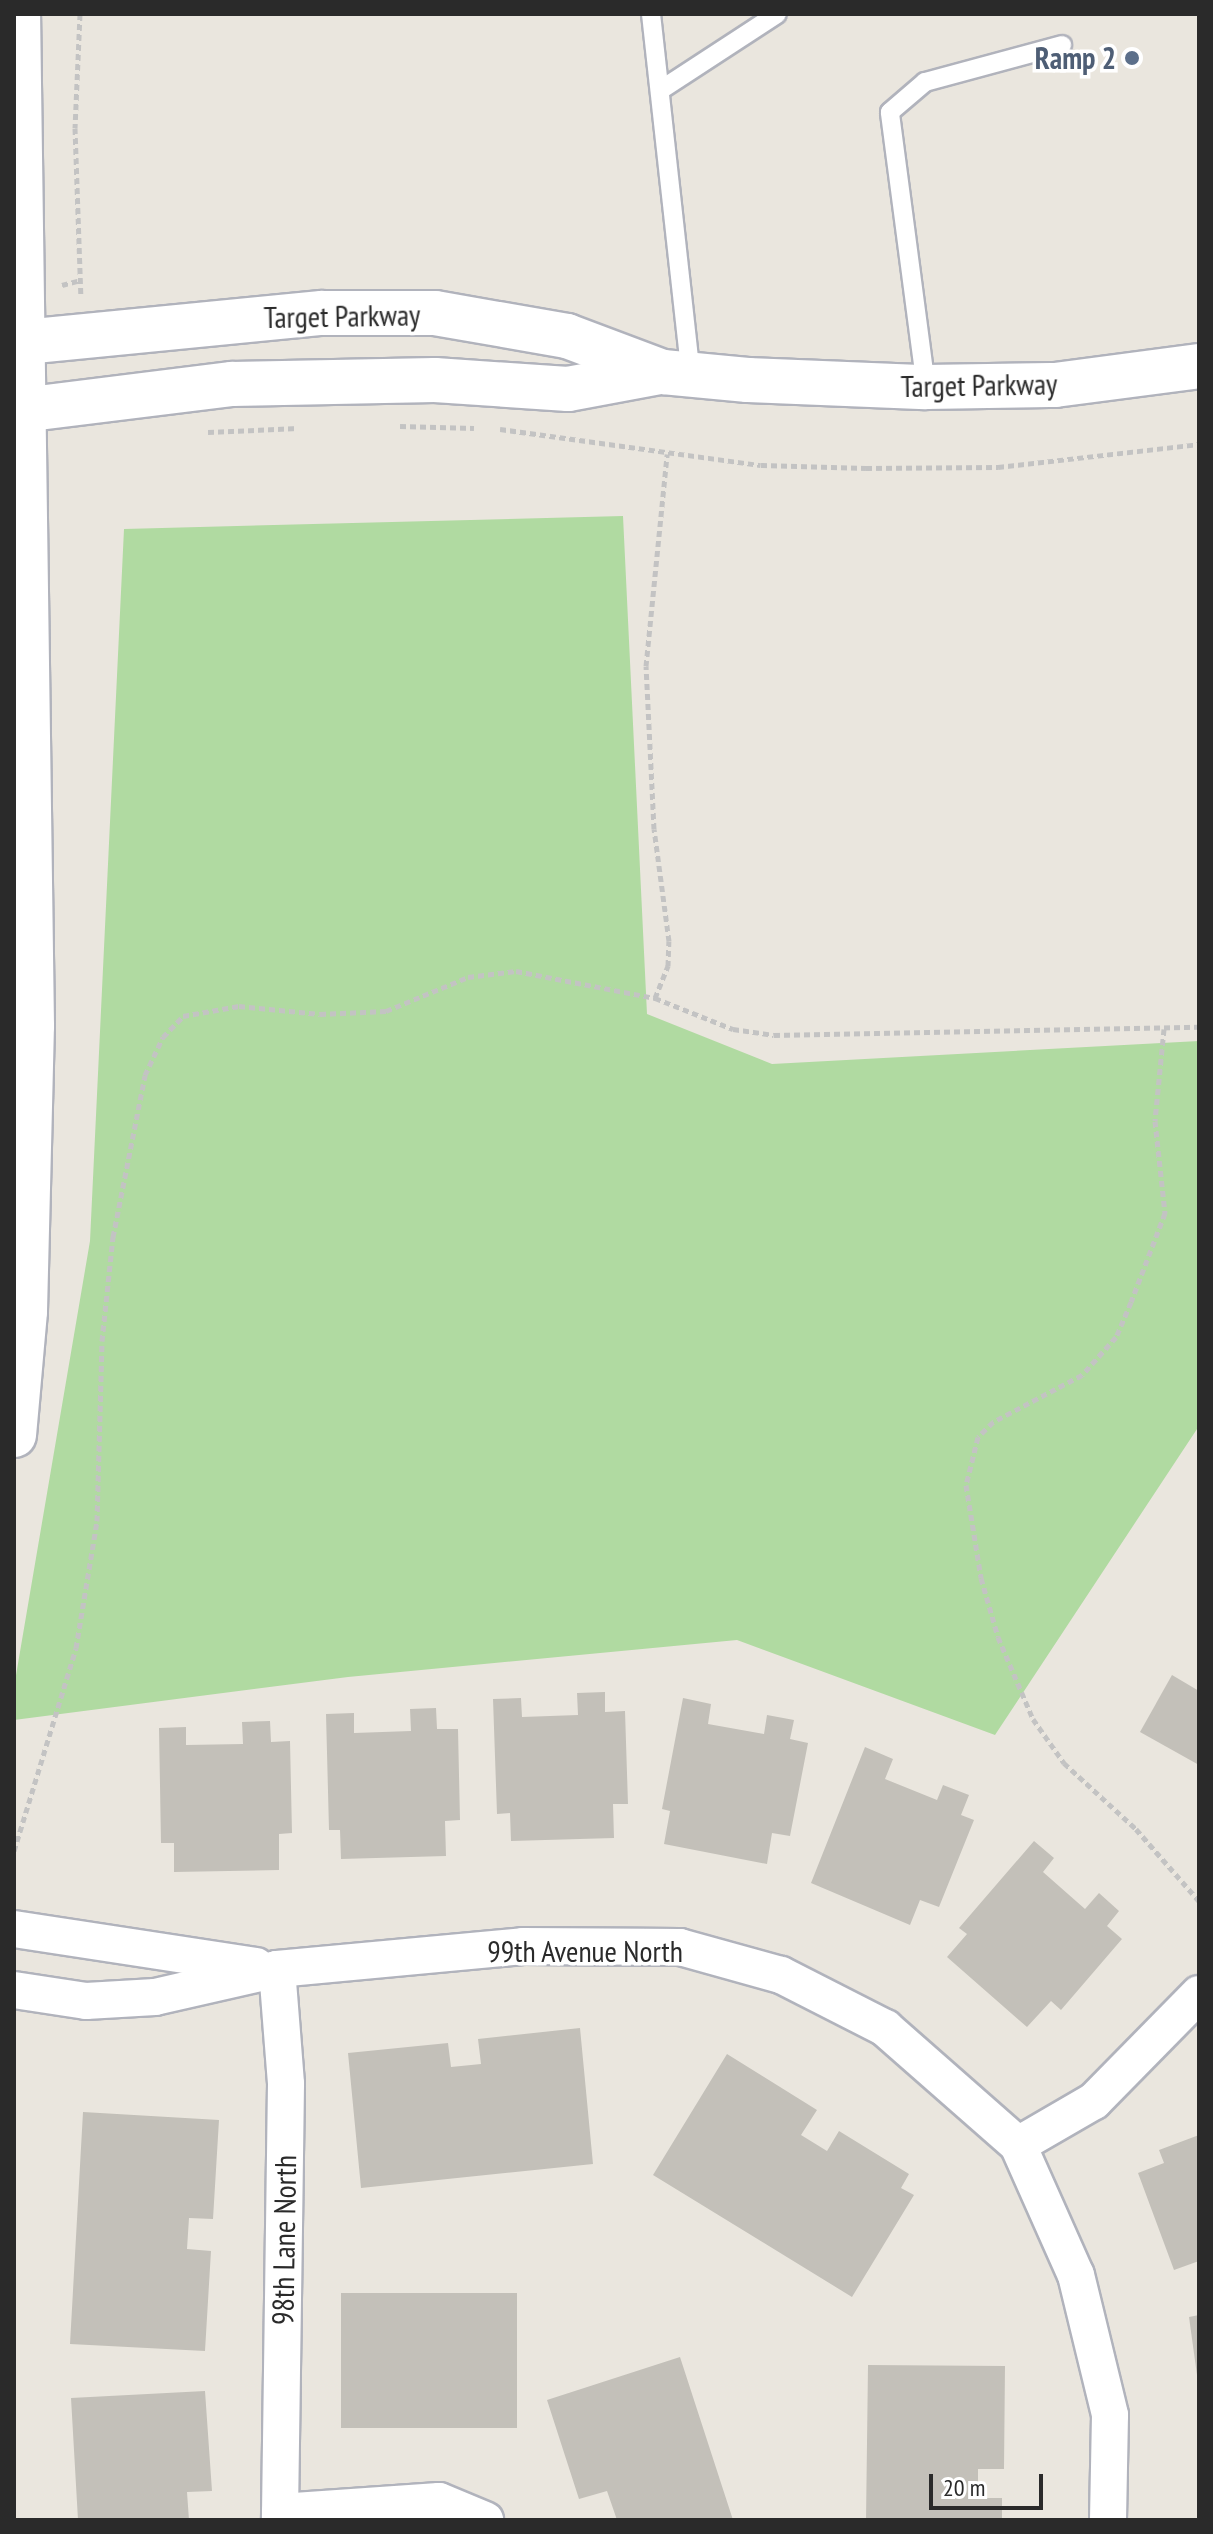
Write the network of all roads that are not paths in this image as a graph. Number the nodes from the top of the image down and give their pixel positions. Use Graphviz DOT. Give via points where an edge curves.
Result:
graph roads {
  1 [pos="18,14"];
  2 [pos="651,14"];
  3 [pos="777,14"];
  4 [pos="1062,45"];
  5 [pos="662,89"];
  6 [pos="16,343"];
  7 [pos="1199,366"];
  8 [pos="677,373"];
  9 [pos="926,387"];
  10 [pos="17,411"];
  11 [pos="14,1435"];
  12 [pos="14,1929"];
  13 [pos="277,1969"];
  14 [pos="14,1990"];
  15 [pos="1199,1994"];
  16 [pos="1018,2145"];
  17 [pos="280,2516"];
  18 [pos="485,2520"];
  19 [pos="1108,2520"];
  1 -- 6 [label="street"];
  2 -- 5 [label="lane"];
  3 -- 5 [label="lane"];
  4 -- 9 [label="lane" via="925,82 890,112"];
  5 -- 8 [label="lane"];
  6 -- 8 [label="street, Target Parkway" via="322,313 435,313 567,336"];
  6 -- 10 [label="street"];
  7 -- 9 [label="street, Target Parkway" via="1055,385"];
  8 -- 9 [label="street, Target Parkway"];
  8 -- 10 [label="street, Target Parkway" via="568,389 435,380 232,384"];
  10 -- 11 [label="street" via="32,1026 25,1311"];
  12 -- 13 [label="street, 99th Avenue North"];
  13 -- 14 [label="street, 99th Avenue North" via="155,1997 86,2001"];
  13 -- 16 [label="street, 99th Avenue North" via="523,1946 680,1947 781,1975 885,2028"];
  13 -- 17 [label="street, 98th Lane North" via="286,2084"];
  15 -- 16 [label="street" via="1094,2101"];
  16 -- 19 [label="street, 99th Avenue North" via="1076,2275 1107,2401"];
  17 -- 18 [label="street, 98th Lane North" via="439,2501"];
}
